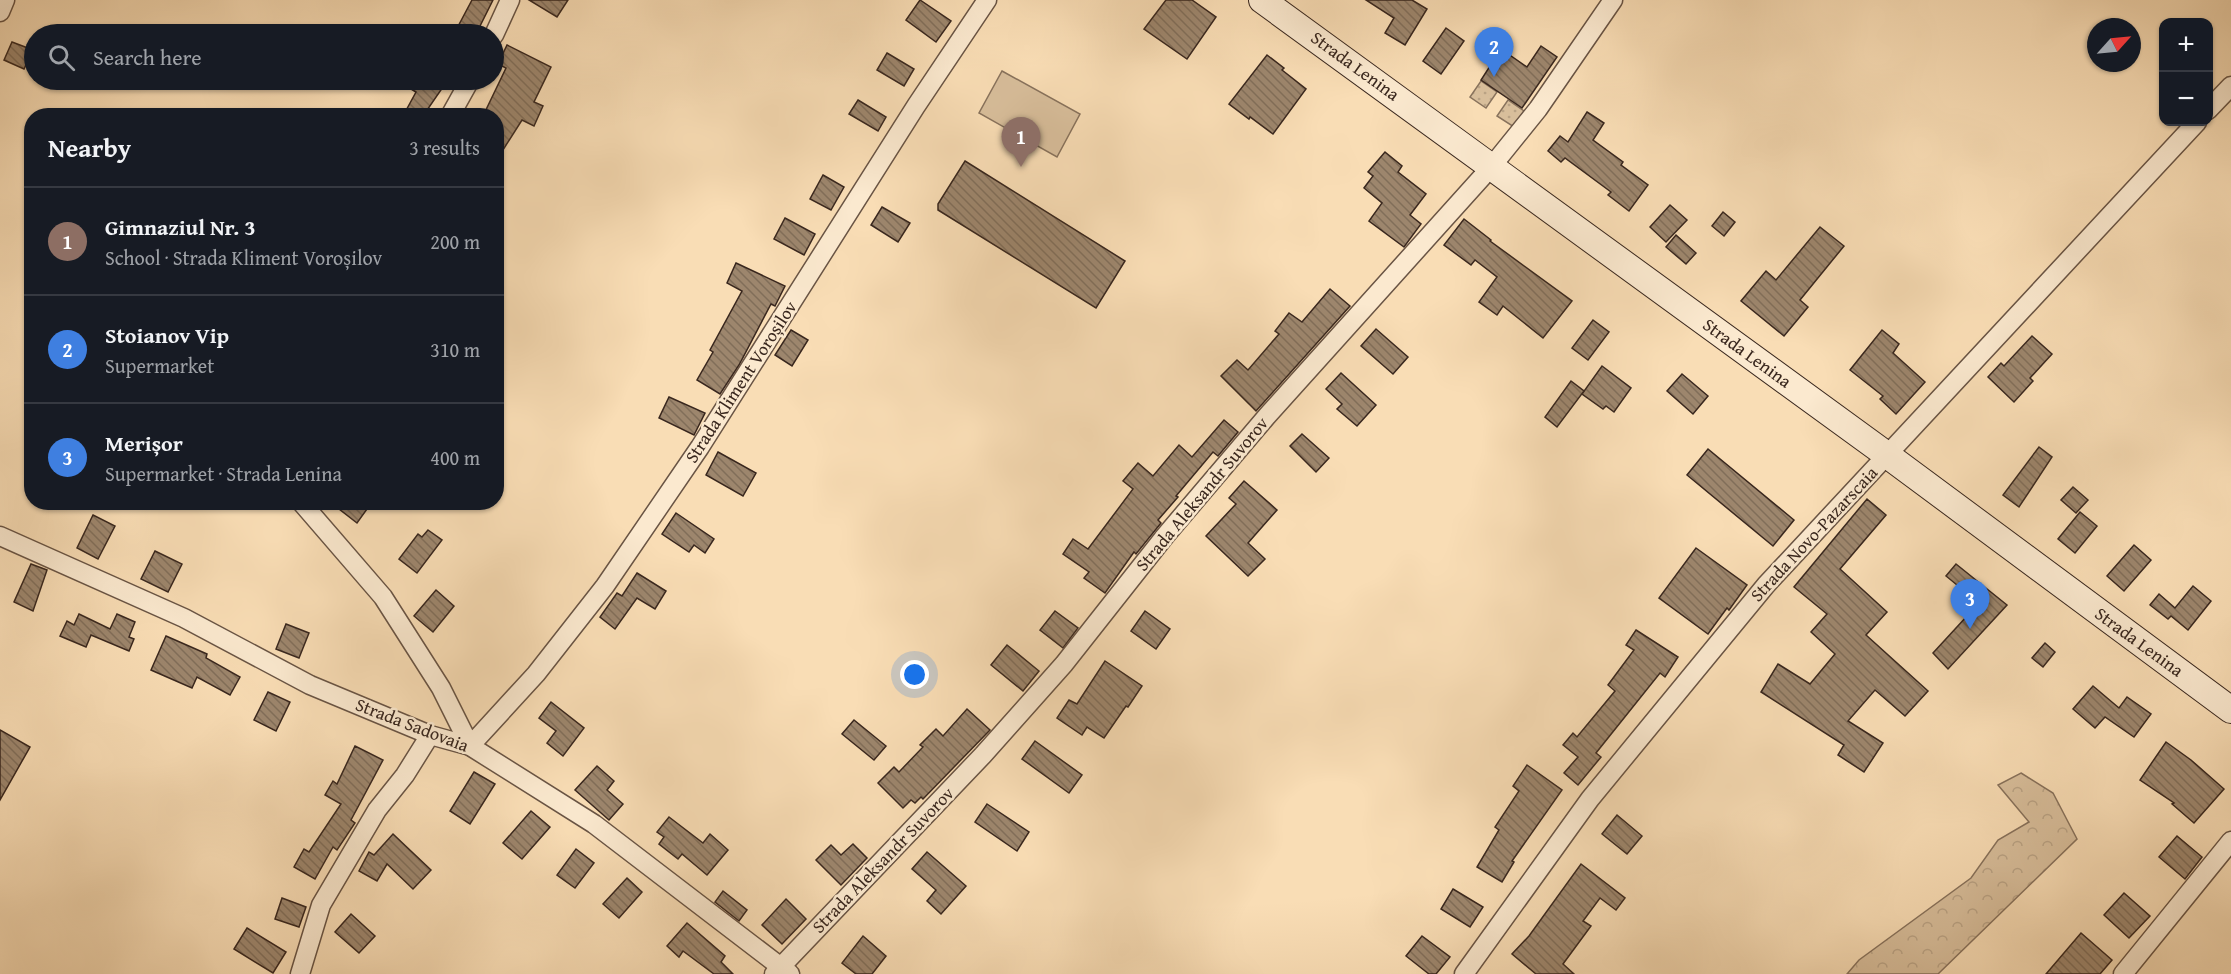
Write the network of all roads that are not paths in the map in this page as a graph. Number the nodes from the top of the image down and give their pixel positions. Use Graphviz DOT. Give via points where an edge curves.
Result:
graph roads {
  1 [pos="5,0"];
  2 [pos="510,0"];
  3 [pos="987,0"];
  4 [pos="1262,0"];
  5 [pos="1613,0"];
  6 [pos="0,12"];
  7 [pos="499,24"];
  8 [pos="2231,86"];
  9 [pos="464,90"];
  10 [pos="2213,105"];
  11 [pos="454,108"];
  12 [pos="2193,126"];
  13 [pos="1492,166"];
  14 [pos="1887,455"];
  15 [pos="308,510"];
  16 [pos="0,536"];
  17 [pos="2231,710"];
  18 [pos="430,735"];
  19 [pos="470,746"];
  20 [pos="2231,841"];
  21 [pos="781,972"];
  22 [pos="300,974"];
  23 [pos="1464,974"];
  24 [pos="2123,974"];
  1 -- 6 [label="street"];
  2 -- 7 [label="street"];
  3 -- 19 [label="street, Strada Kliment Voroșilov" via="700,447 605,586 536,674"];
  4 -- 13 [label="street, Strada Lenina"];
  5 -- 13 [label="street, Strada Aleksandr Suvorov" via="1538,109"];
  8 -- 10 [label="street"];
  9 -- 11 [label="street"];
  12 -- 14 [label="street, Strada Novo-Pazarscaia"];
  13 -- 14 [label="street, Strada Lenina"];
  13 -- 21 [label="street, Strada Aleksandr Suvorov" via="1266,416 998,739"];
  14 -- 17 [label="street, Strada Lenina"];
  14 -- 23 [label="street, Strada Novo-Pazarscaia" via="1766,585 1683,684 1590,799"];
  15 -- 19 [label="street" via="383,597 441,687"];
  16 -- 18 [label="street, Strada Sadovaia" via="184,618 310,686"];
  18 -- 19 [label="street, Strada Sadovaia"];
  18 -- 22 [label="street" via="377,810 321,905"];
  19 -- 21 [label="street, Strada Sadovaia" via="594,824"];
  20 -- 24 [label="street"];
}
